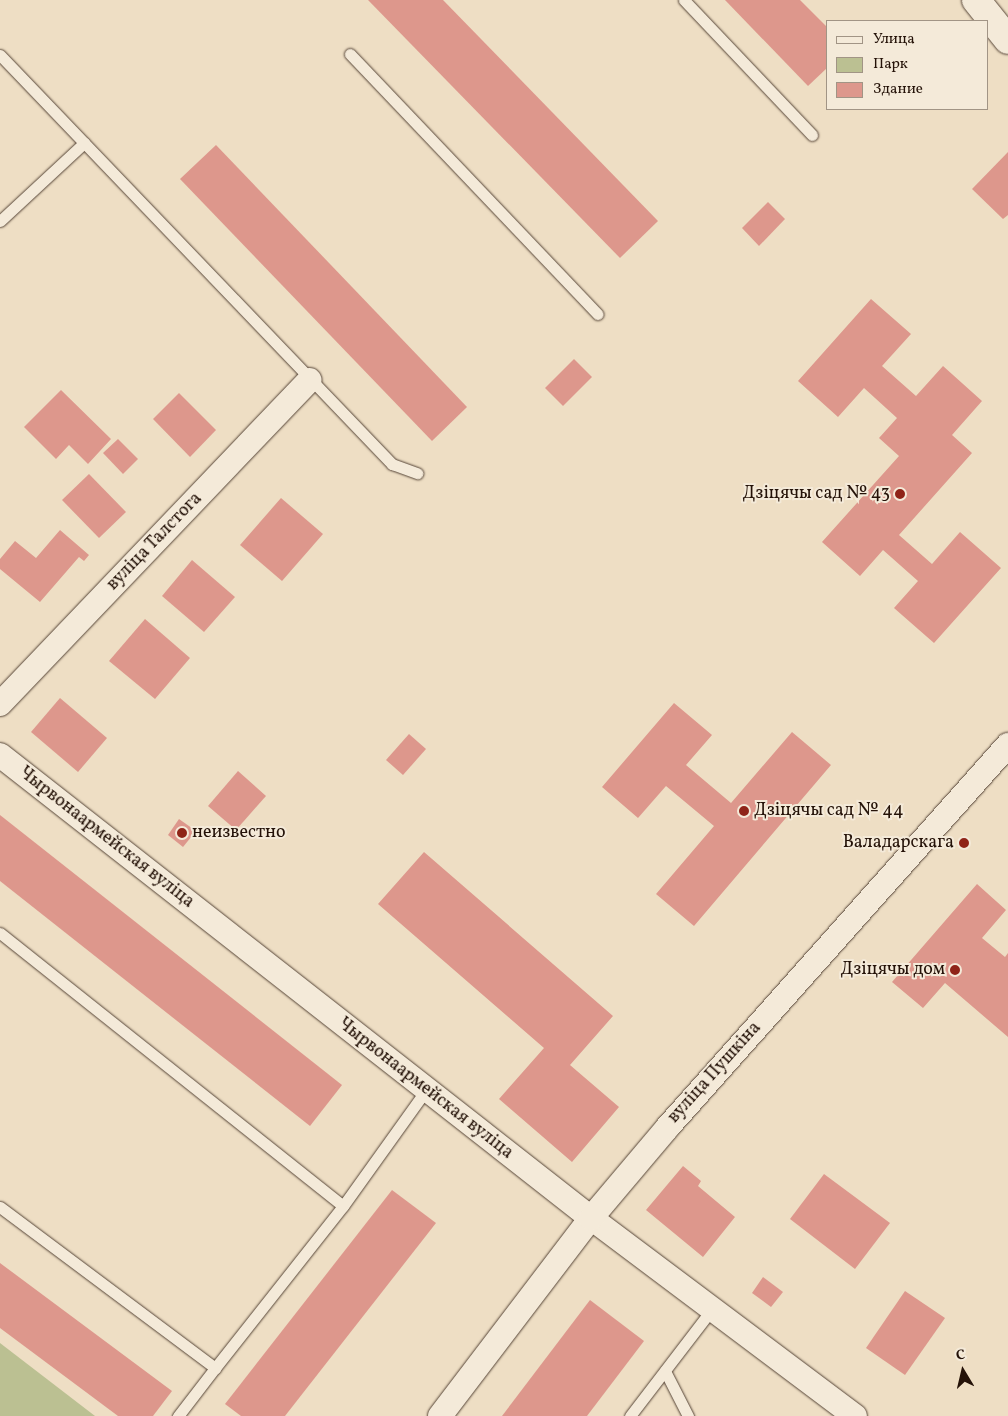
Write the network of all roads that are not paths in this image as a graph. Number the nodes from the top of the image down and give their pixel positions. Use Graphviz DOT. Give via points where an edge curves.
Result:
graph roads {
  1 [pos="684,0"];
  2 [pos="976,0"];
  3 [pos="1008,40"];
  4 [pos="0,54"];
  5 [pos="350,54"];
  6 [pos="812,135"];
  7 [pos="84,143"];
  8 [pos="0,221"];
  9 [pos="598,314"];
  10 [pos="310,380"];
  11 [pos="417,474"];
  12 [pos="0,704"];
  13 [pos="1008,746"];
  14 [pos="0,755"];
  15 [pos="0,933"];
  16 [pos="426,1090"];
  17 [pos="343,1206"];
  18 [pos="0,1207"];
  19 [pos="591,1218"];
  20 [pos="712,1308"];
  21 [pos="215,1368"];
  22 [pos="665,1372"];
  23 [pos="178,1416"];
  24 [pos="440,1416"];
  25 [pos="630,1416"];
  26 [pos="688,1416"];
  27 [pos="854,1416"];
  1 -- 6 [label="lane"];
  2 -- 3 [label="main road"];
  4 -- 7 [label="lane"];
  5 -- 9 [label="lane"];
  7 -- 8 [label="lane"];
  7 -- 10 [label="lane"];
  10 -- 11 [label="lane" via="392,464"];
  10 -- 12 [label="street, вуліца Талстога"];
  13 -- 19 [label="street, вуліца Пушкіна" via="667,1128"];
  14 -- 16 [label="street, Чырвонаармейская вуліца"];
  15 -- 17 [label="lane"];
  16 -- 17 [label="lane"];
  16 -- 19 [label="street, Чырвонаармейская вуліца"];
  17 -- 21 [label="lane"];
  18 -- 21 [label="lane"];
  19 -- 20 [label="street, Чырвонаармейская вуліца"];
  19 -- 24 [label="street, вуліца Пушкіна"];
  20 -- 22 [label="lane"];
  20 -- 27 [label="street, Чырвонаармейская вуліца"];
  21 -- 23 [label="lane"];
  22 -- 25 [label="lane"];
  22 -- 26 [label="lane"];
}
